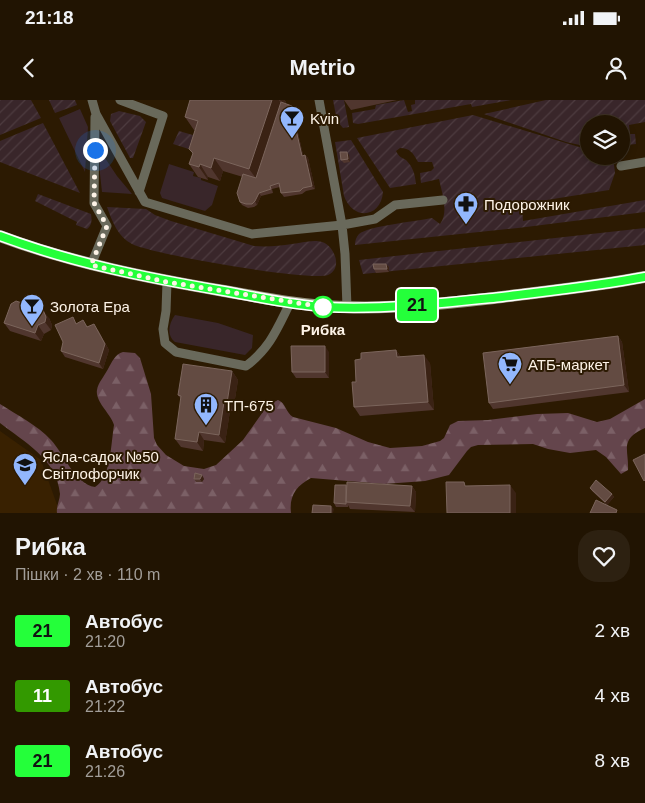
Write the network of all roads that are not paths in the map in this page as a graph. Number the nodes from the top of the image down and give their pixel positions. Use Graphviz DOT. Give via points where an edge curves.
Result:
graph roads {
  1 [pos="92,100"];
  2 [pos="120,100"];
  3 [pos="319,100"];
  4 [pos="96,114"];
  5 [pos="645,162"];
  6 [pos="620,166"];
  7 [pos="139,192"];
  8 [pos="443,200"];
  9 [pos="342,225"];
  10 [pos="0,236"];
  11 [pos="91,265"];
  12 [pos="645,277"];
  13 [pos="167,282"];
  14 [pos="290,303"];
  15 [pos="346,307"];
  1 -- 4 [label="lane"];
  2 -- 7 [label="lane" via="163,116"];
  3 -- 9 [label="lane"];
  4 -- 7 [label="lane"];
  4 -- 11 [label="lane" via="94,203 107,226"];
  5 -- 6 [label="lane"];
  7 -- 9 [label="lane" via="145,202 252,234"];
  8 -- 9 [label="lane" via="395,205 375,219"];
  9 -- 15 [label="lane"];
  10 -- 11 [label="main road"];
  11 -- 13 [label="main road"];
  12 -- 15 [label="main road" via="466,301"];
  13 -- 14 [label="main road"];
  13 -- 14 [label="lane" via="165,343 176,352 246,366 271,341"];
  14 -- 15 [label="main road"];
}
